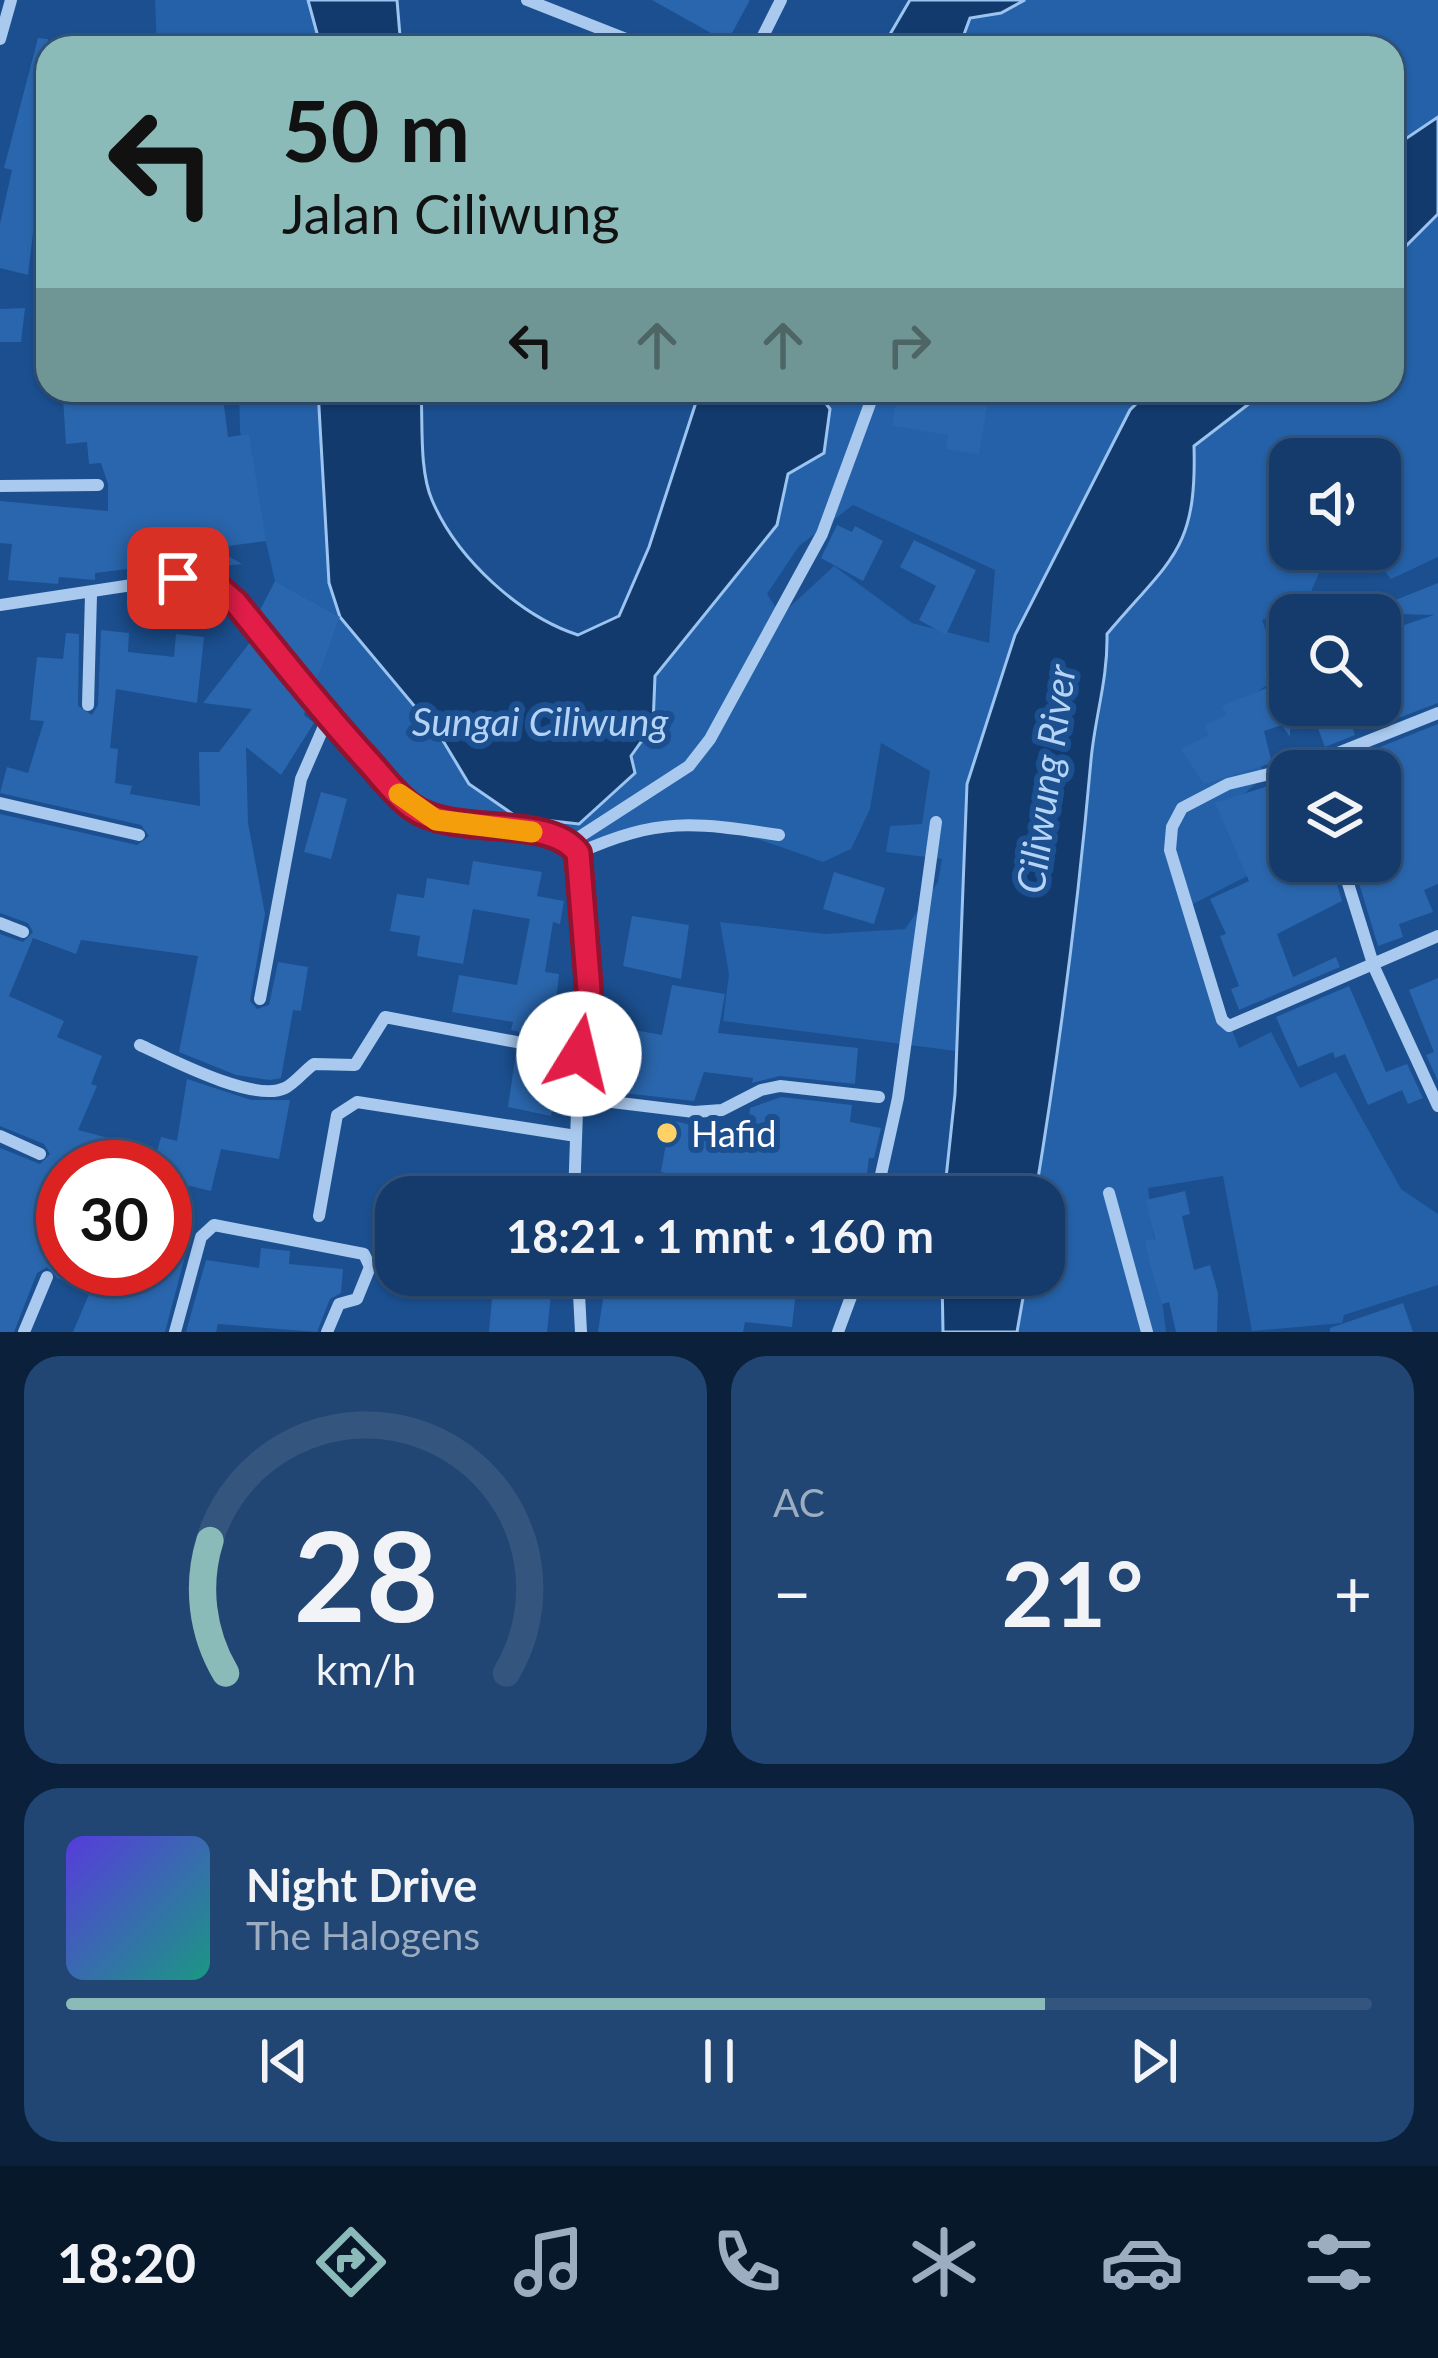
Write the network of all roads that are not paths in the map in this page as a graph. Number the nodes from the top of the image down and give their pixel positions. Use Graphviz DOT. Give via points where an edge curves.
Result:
graph roads {
  1 [pos="10,0"];
  2 [pos="527,0"];
  3 [pos="781,0"];
  4 [pos="618,36"];
  5 [pos="763,36"];
  6 [pos="0,39"];
  7 [pos="871,402"];
  8 [pos="98,485"];
  9 [pos="0,487"];
  10 [pos="91,595"];
  11 [pos="0,605"];
  12 [pos="88,705"];
  13 [pos="1438,713"];
  14 [pos="328,718"];
  15 [pos="1351,750"];
  16 [pos="1269,776"];
  17 [pos="0,802"];
  18 [pos="936,822"];
  19 [pos="139,835"];
  20 [pos="779,836"];
  21 [pos="574,848"];
  22 [pos="1348,882"];
  23 [pos="0,923"];
  24 [pos="23,932"];
  25 [pos="1438,936"];
  26 [pos="1374,967"];
  27 [pos="260,999"];
  28 [pos="140,1045"];
  29 [pos="579,1054"];
  30 [pos="879,1097"];
  31 [pos="579,1098"];
  32 [pos="1438,1106"];
  33 [pos="0,1136"];
  34 [pos="576,1136"];
  35 [pos="36,1152"];
  36 [pos="575,1176"];
  37 [pos="881,1176"];
  38 [pos="1109,1193"];
  39 [pos="319,1216"];
  40 [pos="39,1296"];
  41 [pos="579,1296"];
  42 [pos="851,1296"];
  43 [pos="24,1332"];
  44 [pos="175,1332"];
  45 [pos="327,1332"];
  46 [pos="581,1332"];
  47 [pos="838,1332"];
  48 [pos="1147,1332"];
  1 -- 6 [label="street"];
  2 -- 4 [label="street"];
  3 -- 5 [label="street"];
  7 -- 21 [label="street" via="823,534 710,739 689,766"];
  8 -- 9 [label="street"];
  10 -- 11 [label="street"];
  10 -- 12 [label="street"];
  10 -- 14 [label="street" via="178,578 220,589"];
  13 -- 15 [label="street"];
  14 -- 21 [label="street" via="411,807 436,820 545,834"];
  14 -- 27 [label="street" via="301,779"];
  16 -- 26 [label="street" via="1228,784 1182,808 1172,827 1176,882 1225,1025"];
  17 -- 19 [label="street"];
  18 -- 37 [label="street"];
  20 -- 21 [label="street" via="698,823 629,830"];
  21 -- 29 [label="street" via="589,990"];
  22 -- 26 [label="street"];
  23 -- 24 [label="street"];
  25 -- 26 [label="street"];
  26 -- 32 [label="street"];
  28 -- 29 [label="street" via="266,1090 285,1088 314,1064 355,1065 385,1017"];
  29 -- 31 [label="street"];
  30 -- 31 [label="street" via="780,1087 694,1112"];
  31 -- 34 [label="street"];
  33 -- 35 [label="street"];
  34 -- 36 [label="street"];
  34 -- 39 [label="street" via="357,1102 338,1114"];
  38 -- 48 [label="street"];
  40 -- 43 [label="street"];
  41 -- 46 [label="street"];
  42 -- 47 [label="street"];
  44 -- 45 [label="street" via="214,1225 364,1254 370,1267 361,1292 339,1304"];
}
